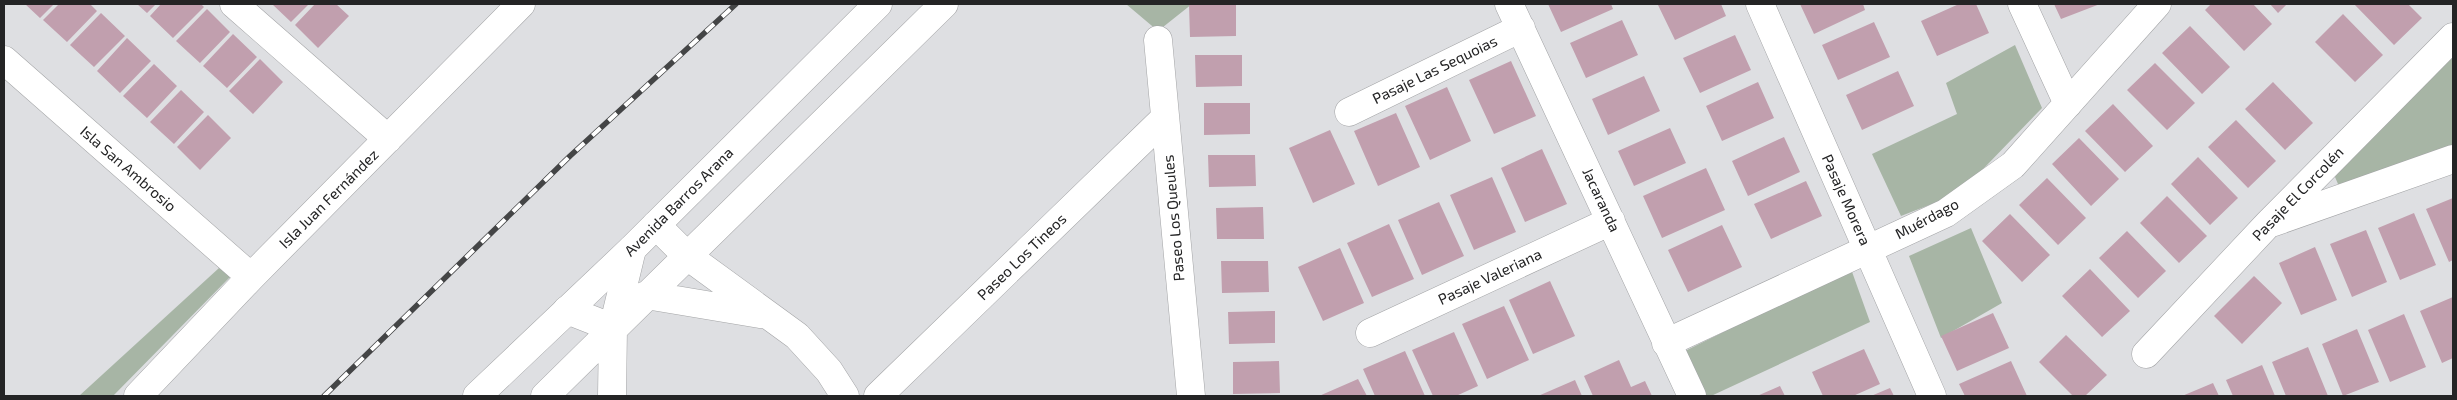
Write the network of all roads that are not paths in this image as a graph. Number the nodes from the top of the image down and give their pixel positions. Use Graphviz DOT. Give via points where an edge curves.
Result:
graph roads {
  1 [pos="234,4"];
  2 [pos="878,4"];
  3 [pos="944,4"];
  4 [pos="1510,4"];
  5 [pos="1760,4"];
  6 [pos="2022,4"];
  7 [pos="2158,4"];
  8 [pos="507,8"];
  9 [pos="1521,28"];
  10 [pos="2453,37"];
  11 [pos="1158,40"];
  12 [pos="4,60"];
  13 [pos="2068,104"];
  14 [pos="1349,112"];
  15 [pos="1165,118"];
  16 [pos="388,139"];
  17 [pos="2453,159"];
  18 [pos="1611,221"];
  19 [pos="2268,224"];
  20 [pos="656,225"];
  21 [pos="632,249"];
  22 [pos="1868,249"];
  23 [pos="686,255"];
  24 [pos="252,277"];
  25 [pos="646,295"];
  26 [pos="567,310"];
  27 [pos="769,315"];
  28 [pos="612,328"];
  29 [pos="1370,333"];
  30 [pos="1666,343"];
  31 [pos="2146,354"];
  32 [pos="138,396"];
  33 [pos="476,396"];
  34 [pos="545,396"];
  35 [pos="612,396"];
  36 [pos="845,396"];
  37 [pos="878,396"];
  38 [pos="1191,396"];
  39 [pos="1692,396"];
  40 [pos="1932,396"];
  1 -- 16 [label="street"];
  2 -- 20 [label="street, Avenida Barros Arana"];
  3 -- 23 [label="street"];
  4 -- 9 [label="street, Jacaranda"];
  5 -- 22 [label="street, Pasaje Morera"];
  6 -- 13 [label="street"];
  7 -- 13 [label="street, Muérdago"];
  8 -- 16 [label="street, Isla Juan Fernández"];
  9 -- 14 [label="street, Pasaje Las Sequoias"];
  9 -- 18 [label="street, Jacaranda"];
  10 -- 19 [label="street, Pasaje El Corcolén"];
  11 -- 15 [label="street, Paseo Los Queules"];
  12 -- 24 [label="street, Isla San Ambrosio"];
  13 -- 22 [label="street, Muérdago" via="2013,164 1946,213"];
  15 -- 37 [label="street, Paseo Los Tineos"];
  15 -- 38 [label="street, Paseo Los Queules"];
  16 -- 24 [label="street, Isla Juan Fernández"];
  17 -- 19 [label="street"];
  18 -- 29 [label="street, Pasaje Valeriana"];
  18 -- 30 [label="street, Jacaranda"];
  19 -- 31 [label="street, Pasaje El Corcolén"];
  20 -- 21 [label="street, Avenida Barros Arana"];
  20 -- 23 [label="street"];
  21 -- 26 [label="street, Avenida Barros Arana"];
  21 -- 28 [label="street"];
  22 -- 30 [label="street, Muérdago"];
  22 -- 40 [label="street, Pasaje Morera"];
  23 -- 25 [label="street"];
  23 -- 27 [label="street"];
  24 -- 32 [label="street, Isla Juan Fernández"];
  25 -- 27 [label="street"];
  25 -- 28 [label="street"];
  26 -- 28 [label="street"];
  26 -- 33 [label="street, Avenida Barros Arana"];
  27 -- 36 [label="street" via="814,353"];
  28 -- 34 [label="street"];
  28 -- 35 [label="street"];
  30 -- 39 [label="street, Jacaranda"];
}
